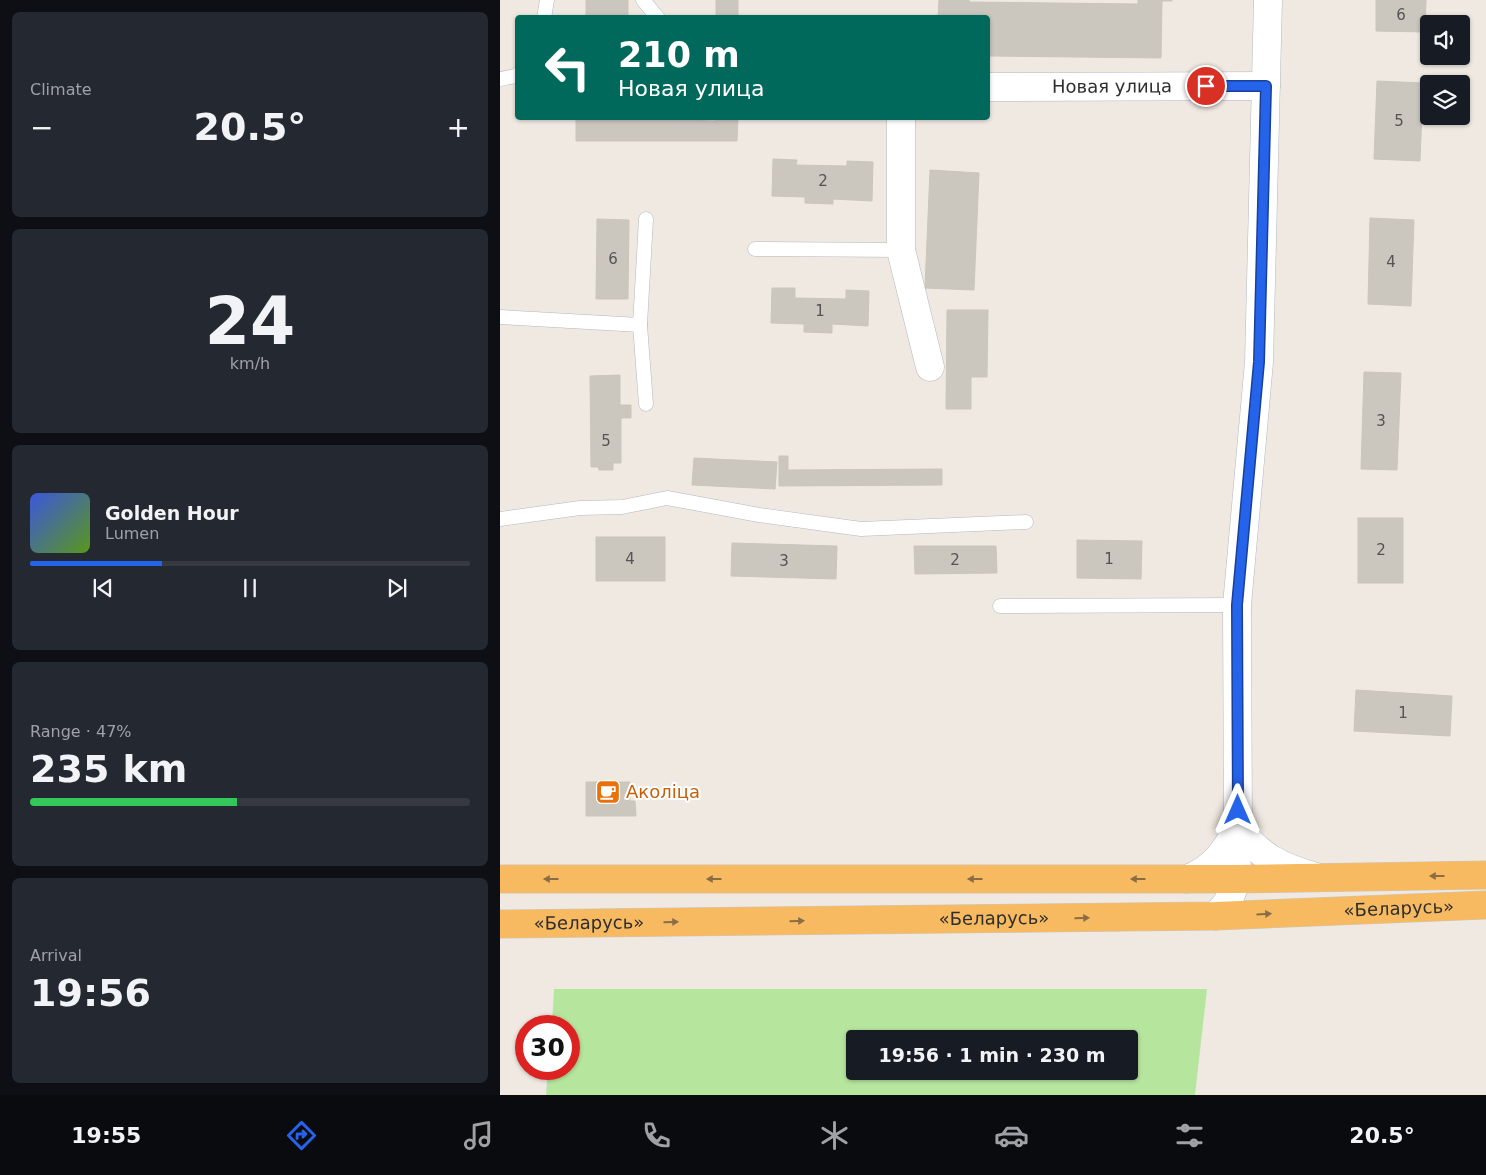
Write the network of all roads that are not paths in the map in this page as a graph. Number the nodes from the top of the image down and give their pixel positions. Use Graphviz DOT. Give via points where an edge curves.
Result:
graph roads {
  1 [pos="547,0"];
  2 [pos="643,0"];
  3 [pos="1268,0"];
  4 [pos="544,15"];
  5 [pos="656,15"];
  6 [pos="515,76"];
  7 [pos="500,78"];
  8 [pos="990,86"];
  9 [pos="1266,86"];
  10 [pos="901,120"];
  11 [pos="646,219"];
  12 [pos="755,249"];
  13 [pos="901,250"];
  14 [pos="500,317"];
  15 [pos="640,326"];
  16 [pos="930,367"];
  17 [pos="646,404"];
  18 [pos="500,519"];
  19 [pos="1026,522"];
  20 [pos="1237,605"];
  21 [pos="1000,606"];
  22 [pos="1238,828"];
  23 [pos="1486,875"];
  24 [pos="1316,877"];
  25 [pos="500,879"];
  26 [pos="1186,879"];
  27 [pos="1236,879"];
  28 [pos="1486,905"];
  29 [pos="1216,916"];
  30 [pos="500,924"];
  1 -- 4 [label="lane"];
  2 -- 5 [label="lane"];
  3 -- 9 [label="street"];
  6 -- 7 [label="lane"];
  8 -- 9 [label="street, Новая улица"];
  9 -- 20 [label="street" via="1259,362"];
  10 -- 13 [label="street"];
  11 -- 15 [label="lane"];
  12 -- 13 [label="lane"];
  13 -- 16 [label="street"];
  14 -- 15 [label="lane"];
  15 -- 17 [label="lane"];
  18 -- 19 [label="lane" via="667,498 861,529"];
  20 -- 21 [label="lane"];
  20 -- 22 [label="street"];
  22 -- 24 [label="street" via="1261,853"];
  22 -- 26 [label="street" via="1216,862"];
  22 -- 27 [label="street"];
  23 -- 24 [label="highway, «Беларусь», one-way"];
  24 -- 27 [label="highway, «Беларусь»"];
  26 -- 25 [label="highway, «Беларусь», one-way"];
  26 -- 27 [label="highway, «Беларусь»"];
  27 -- 29 [label="street" via="1227,903"];
  29 -- 28 [label="highway, «Беларусь», one-way"];
  30 -- 29 [label="highway, «Беларусь», one-way"];
}
